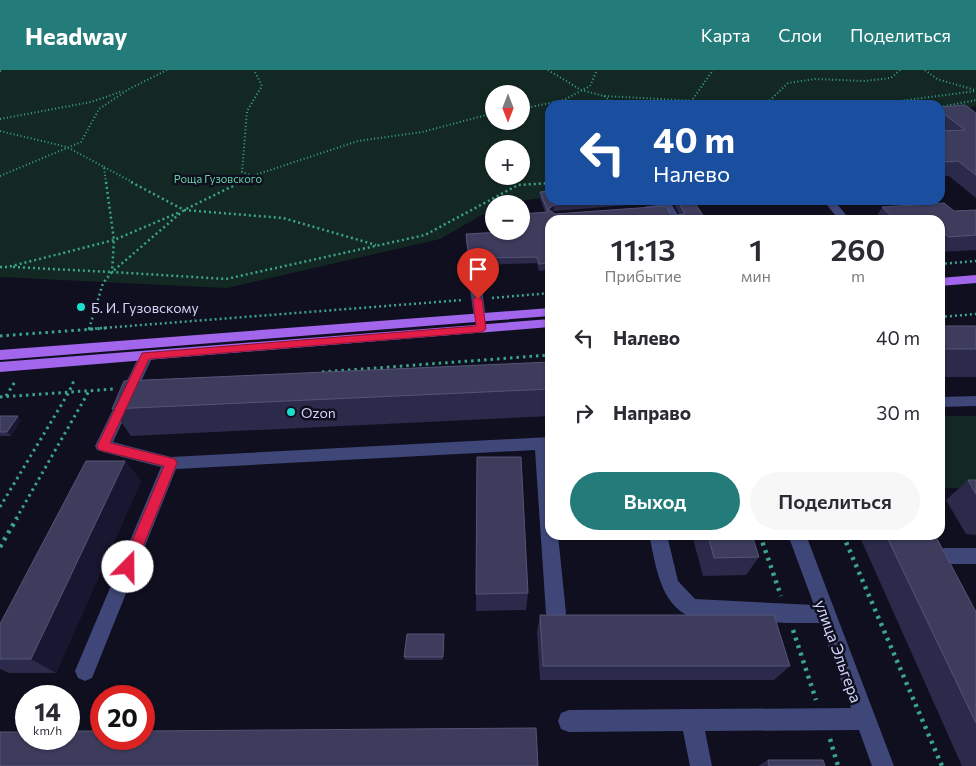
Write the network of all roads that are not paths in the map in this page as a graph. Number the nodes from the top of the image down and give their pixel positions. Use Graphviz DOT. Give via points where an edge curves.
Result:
graph roads {
  1 [pos="832,205"];
  2 [pos="639,209"];
  3 [pos="673,215"];
  4 [pos="841,215"];
  5 [pos="474,274"];
  6 [pos="976,279"];
  7 [pos="945,282"];
  8 [pos="976,289"];
  9 [pos="945,292"];
  10 [pos="545,313"];
  11 [pos="481,323"];
  12 [pos="545,323"];
  13 [pos="148,350"];
  14 [pos="0,355"];
  15 [pos="0,367"];
  16 [pos="976,401"];
  17 [pos="945,402"];
  18 [pos="545,444"];
  19 [pos="171,463"];
  20 [pos="552,540"];
  21 [pos="659,540"];
  22 [pos="798,540"];
  23 [pos="976,556"];
  24 [pos="954,574"];
  25 [pos="556,613"];
  26 [pos="826,614"];
  27 [pos="86,671"];
  28 [pos="865,719"];
  29 [pos="692,720"];
  30 [pos="569,721"];
  31 [pos="702,766"];
  32 [pos="882,766"];
  1 -- 4 [label="street"];
  2 -- 3 [label="street" via="668,207"];
  5 -- 11 [label="street"];
  6 -- 7 [label="main road"];
  8 -- 9 [label="main road"];
  10 -- 11 [label="main road"];
  11 -- 12 [label="main road"];
  11 -- 13 [label="main road"];
  13 -- 14 [label="main road"];
  13 -- 15 [label="main road"];
  13 -- 19 [label="street" via="103,446"];
  16 -- 17 [label="street"];
  18 -- 19 [label="street"];
  19 -- 27 [label="street"];
  20 -- 25 [label="street"];
  21 -- 26 [label="street" via="670,586 691,608"];
  22 -- 26 [label="street, улица Эльгера"];
  23 -- 24 [label="street" via="941,549"];
  26 -- 28 [label="street, улица Эльгера"];
  28 -- 29 [label="street"];
  28 -- 32 [label="street, улица Эльгера"];
  29 -- 30 [label="street"];
  29 -- 31 [label="street"];
}
